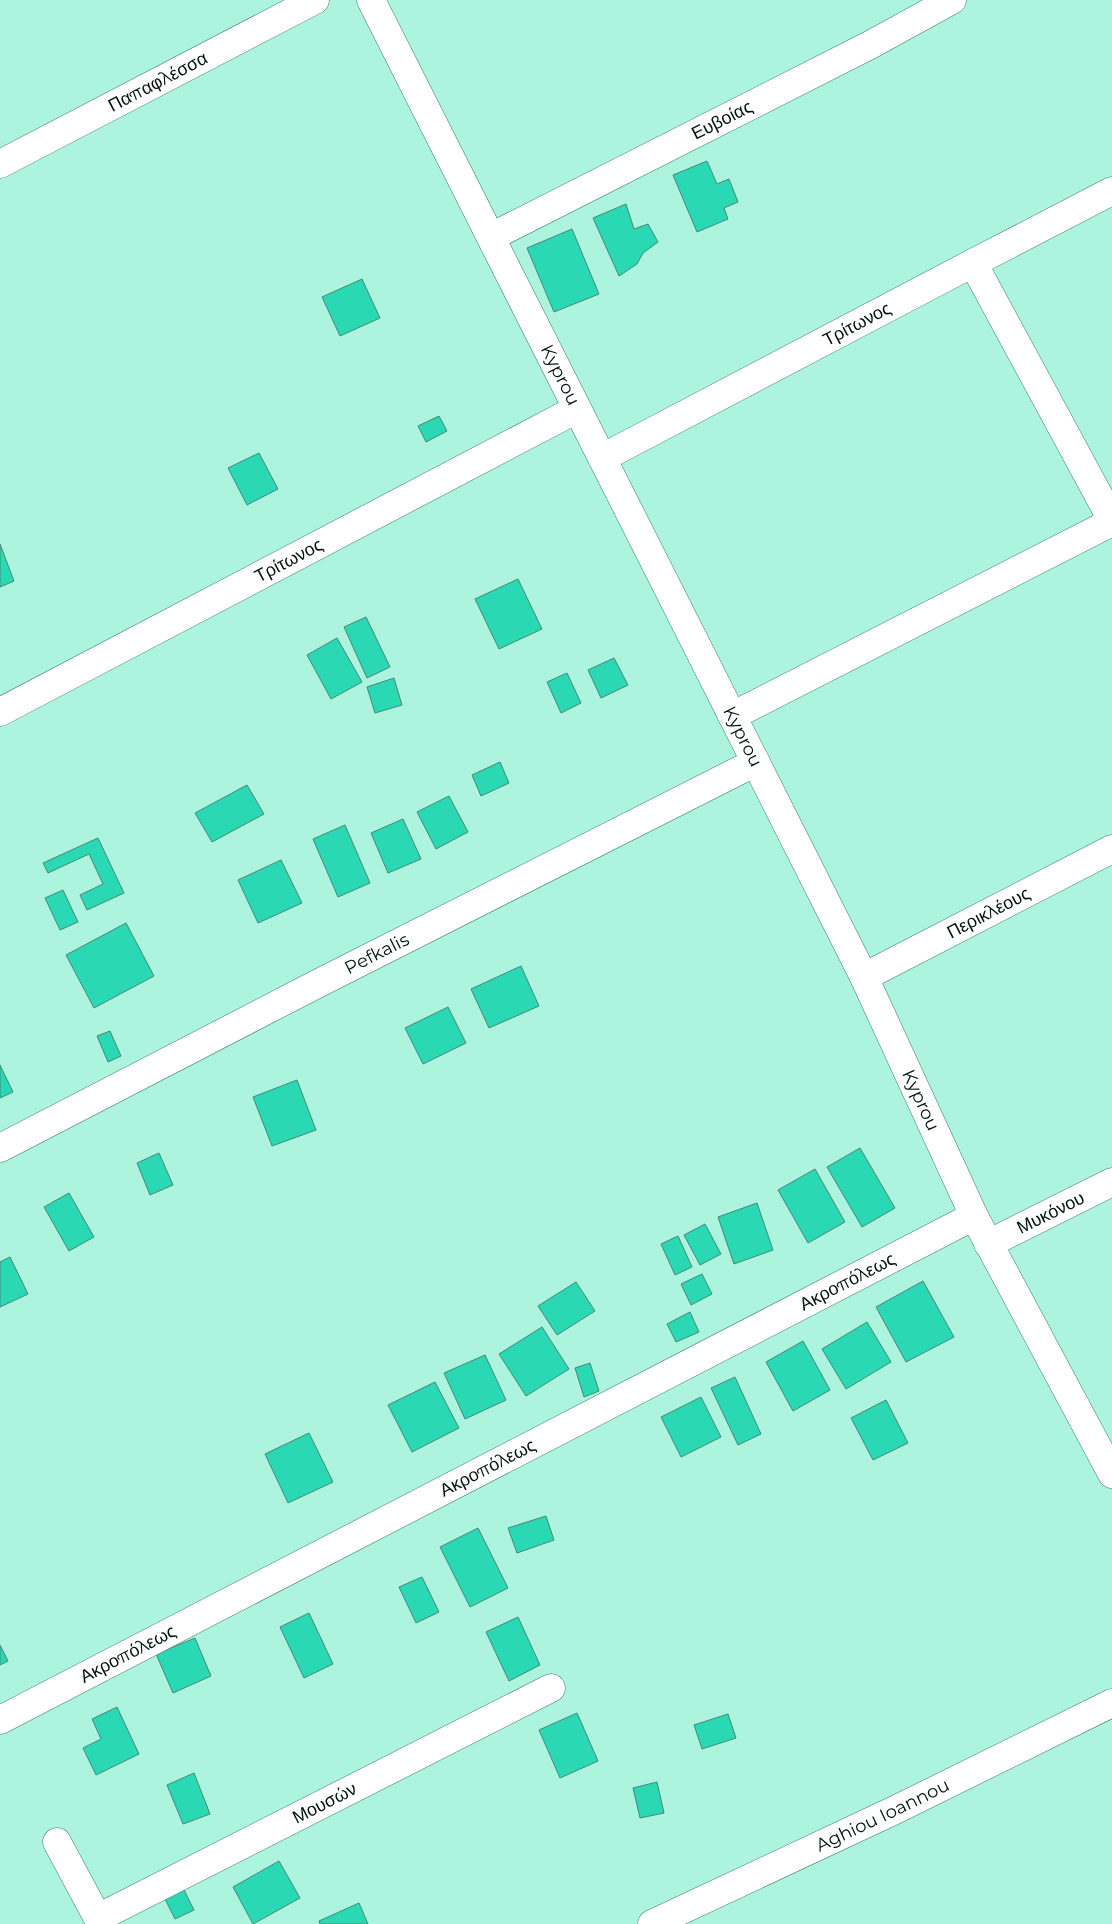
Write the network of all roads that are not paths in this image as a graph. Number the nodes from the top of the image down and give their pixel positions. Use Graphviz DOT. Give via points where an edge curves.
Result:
graph roads {
  1 [pos="315,0"];
  2 [pos="371,0"];
  3 [pos="952,0"];
  4 [pos="0,164"];
  5 [pos="1112,191"];
  6 [pos="491,237"];
  7 [pos="973,263"];
  8 [pos="577,409"];
  9 [pos="602,458"];
  10 [pos="1112,521"];
  11 [pos="0,712"];
  12 [pos="732,716"];
  13 [pos="756,762"];
  14 [pos="1112,849"];
  15 [pos="864,977"];
  16 [pos="0,1148"];
  17 [pos="1112,1182"];
  18 [pos="974,1216"];
  19 [pos="988,1244"];
  20 [pos="1112,1474"];
  21 [pos="551,1688"];
  22 [pos="1112,1703"];
  23 [pos="0,1720"];
  24 [pos="57,1842"];
  25 [pos="99,1921"];
  26 [pos="652,1924"];
  1 -- 4 [label="street, Παπαφλέσσα"];
  2 -- 6 [label="street, Kyprou"];
  3 -- 6 [label="street, Ευβοίας" via="870,45"];
  5 -- 7 [label="street, Τρίτωνος"];
  6 -- 8 [label="street, Kyprou"];
  7 -- 9 [label="street, Τρίτωνος"];
  7 -- 10 [label="street"];
  8 -- 9 [label="street, Kyprou"];
  8 -- 11 [label="street, Τρίτωνος"];
  9 -- 12 [label="street, Kyprou"];
  10 -- 12 [label="street"];
  12 -- 13 [label="street, Kyprou"];
  13 -- 15 [label="street, Kyprou"];
  13 -- 16 [label="street, Pefkalis"];
  14 -- 15 [label="street, Περικλέους"];
  15 -- 18 [label="street, Kyprou"];
  17 -- 19 [label="street, Μυκόνου"];
  18 -- 19 [label="street, Kyprou"];
  18 -- 23 [label="street, Ακροπόλεως"];
  19 -- 20 [label="street, Kyprou"];
  21 -- 25 [label="street, Μουσών"];
  22 -- 26 [label="street, Aghiou Ioannou"];
  24 -- 25 [label="street, Μουσών"];
}
